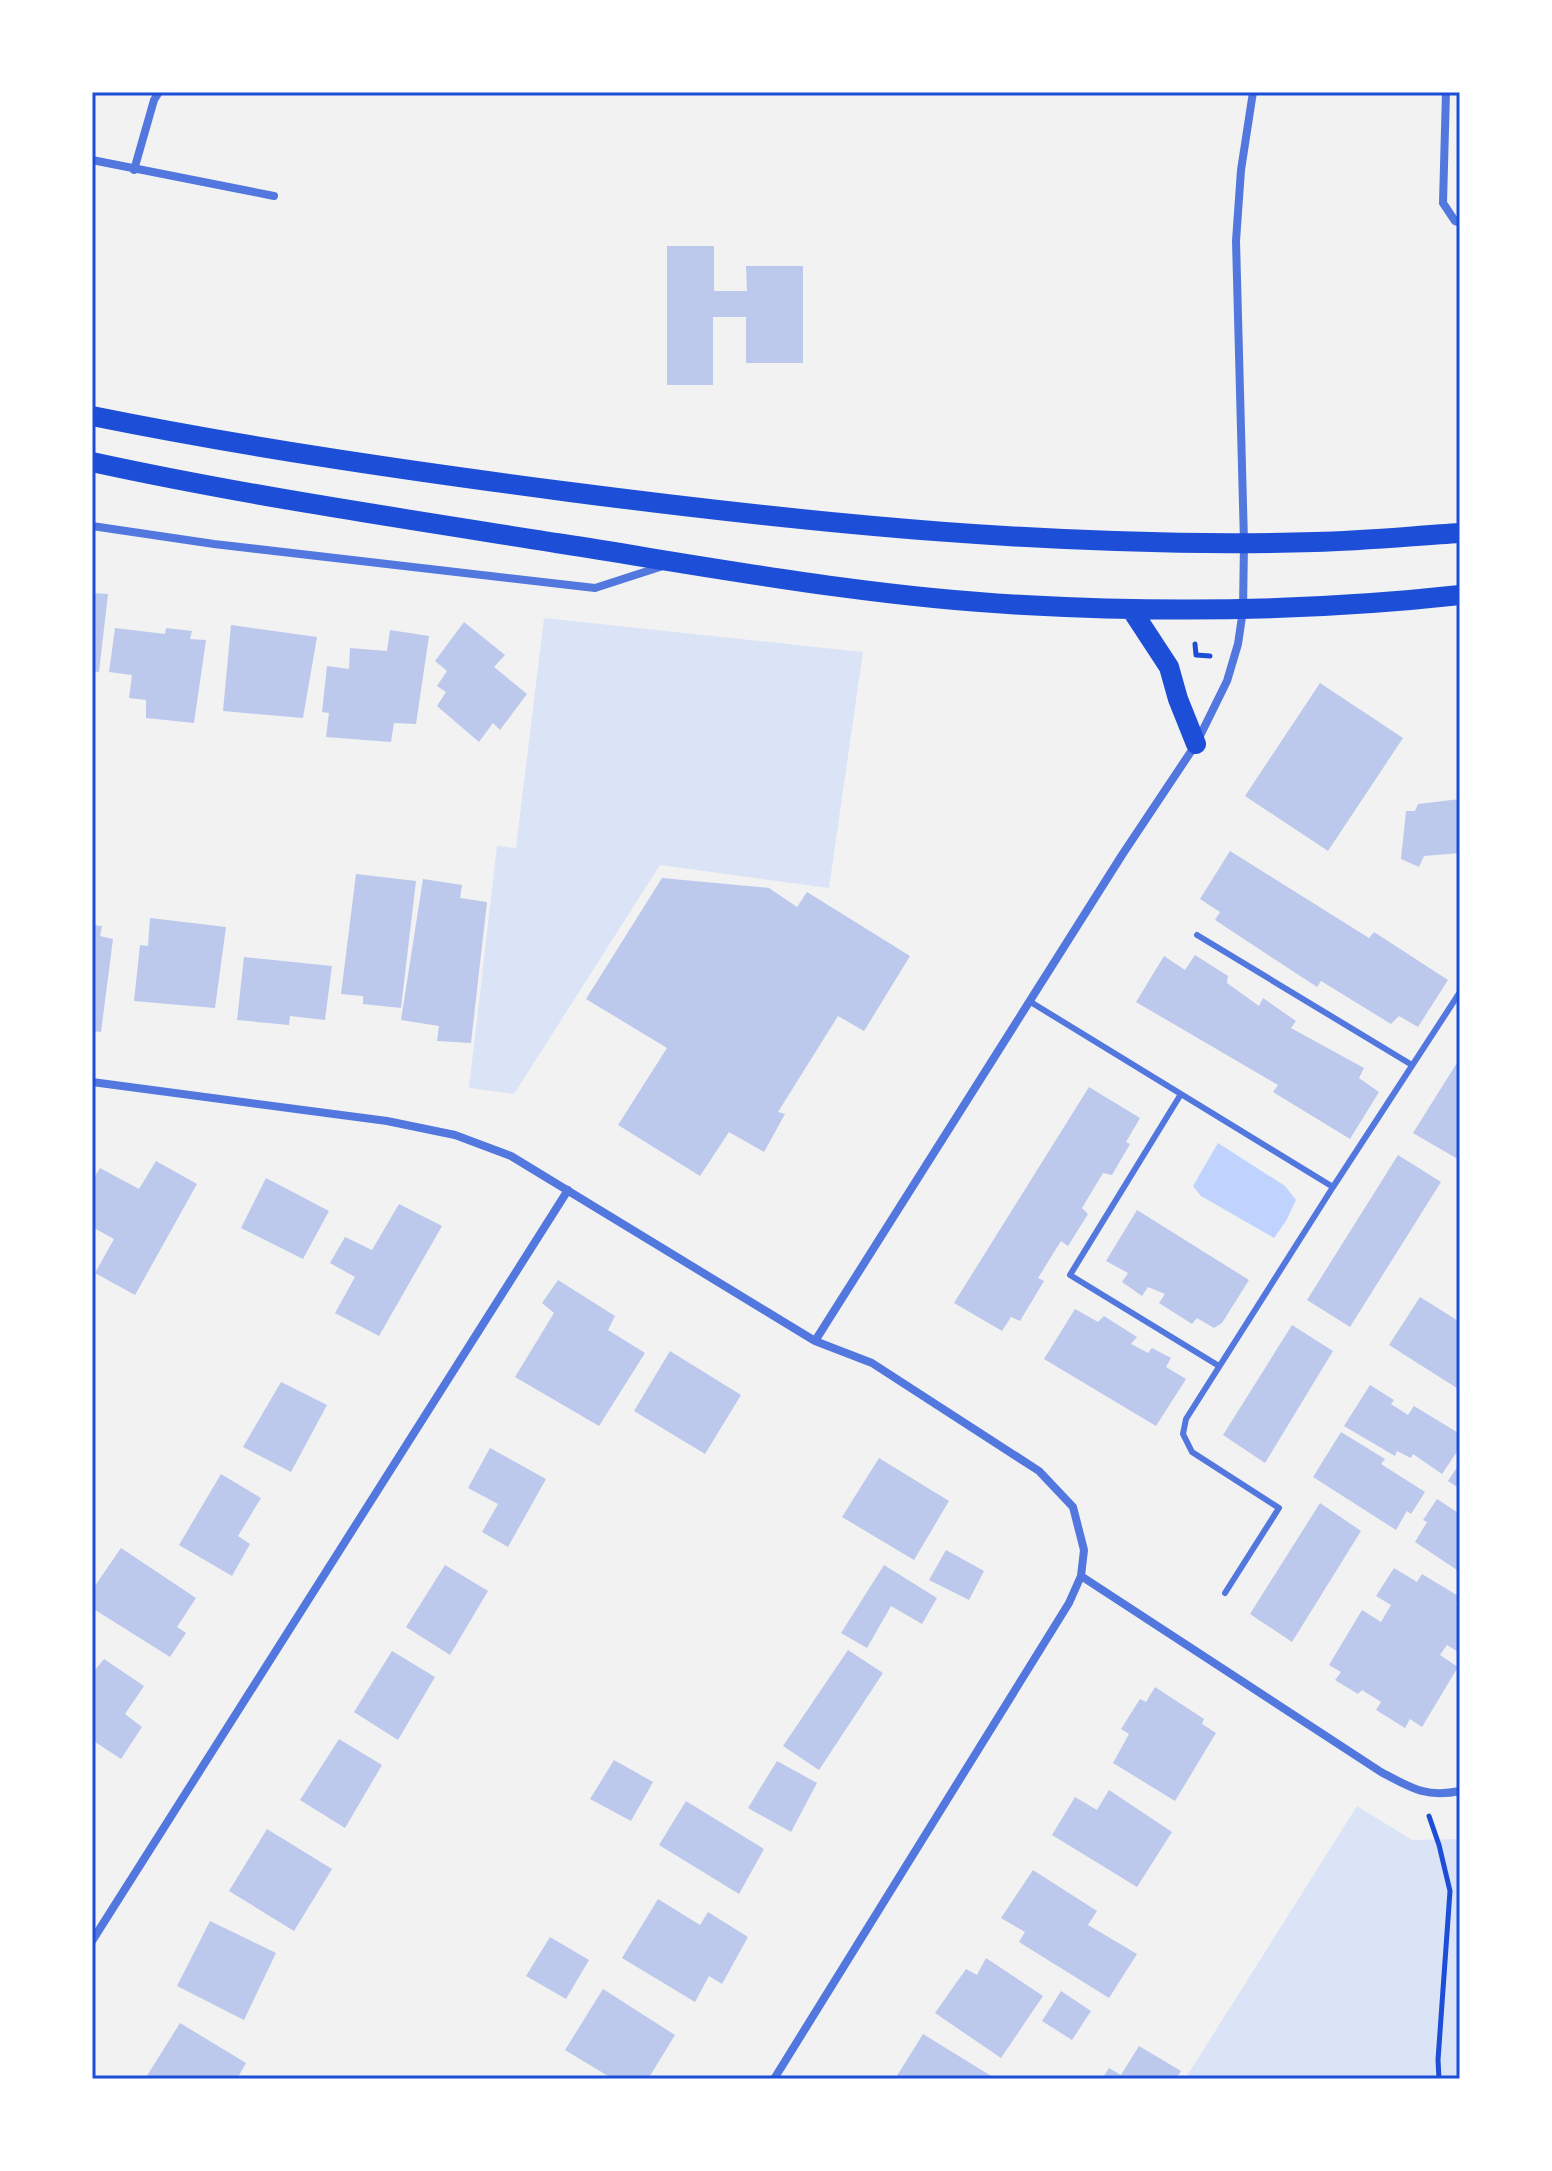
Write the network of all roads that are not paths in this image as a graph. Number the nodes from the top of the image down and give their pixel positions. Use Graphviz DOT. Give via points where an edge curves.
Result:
graph roads {
  1 [pos="159,92"];
  2 [pos="1253,92"];
  3 [pos="1446,92"];
  4 [pos="92,160"];
  5 [pos="134,170"];
  6 [pos="274,196"];
  7 [pos="1460,223"];
  8 [pos="92,416"];
  9 [pos="92,462"];
  10 [pos="92,526"];
  11 [pos="1460,533"];
  12 [pos="1244,542"];
  13 [pos="675,562"];
  14 [pos="1460,595"];
  15 [pos="1131,609"];
  16 [pos="1243,610"];
  17 [pos="1196,744"];
  18 [pos="1197,935"];
  19 [pos="1460,992"];
  20 [pos="1029,1001"];
  21 [pos="1412,1065"];
  22 [pos="92,1082"];
  23 [pos="1181,1094"];
  24 [pos="1333,1187"];
  25 [pos="568,1190"];
  26 [pos="815,1341"];
  27 [pos="1219,1366"];
  28 [pos="1081,1576"];
  29 [pos="1225,1593"];
  30 [pos="1460,1791"];
  31 [pos="92,1941"];
  32 [pos="774,2079"];
  1 -- 5 [label="street"];
  2 -- 12 [label="street" via="1236,241"];
  3 -- 7 [label="street" via="1443,203"];
  4 -- 5 [label="street"];
  5 -- 6 [label="street"];
  8 -- 12 [label="main road" via="442,475 732,512 1045,538"];
  9 -- 13 [label="main road"];
  10 -- 13 [label="street" via="595,588"];
  11 -- 12 [label="main road"];
  12 -- 16 [label="street"];
  13 -- 15 [label="main road" via="942,598"];
  14 -- 16 [label="main road"];
  15 -- 16 [label="main road"];
  15 -- 17 [label="main road" via="1169,667"];
  16 -- 17 [label="street" via="1227,681"];
  17 -- 20 [label="street"];
  18 -- 21 [label="lane"];
  19 -- 21 [label="lane"];
  20 -- 23 [label="lane"];
  20 -- 26 [label="street"];
  21 -- 24 [label="lane"];
  22 -- 25 [label="street" via="387,1121 455,1135 511,1156"];
  23 -- 24 [label="lane"];
  23 -- 27 [label="lane" via="1070,1275"];
  24 -- 27 [label="lane"];
  25 -- 26 [label="street"];
  25 -- 31 [label="street"];
  26 -- 28 [label="street" via="872,1363 1039,1471 1073,1507 1084,1550"];
  27 -- 29 [label="lane" via="1186,1419 1183,1434 1192,1452 1279,1508"];
  28 -- 30 [label="street" via="1381,1772 1421,1793"];
  28 -- 32 [label="street"];
}
